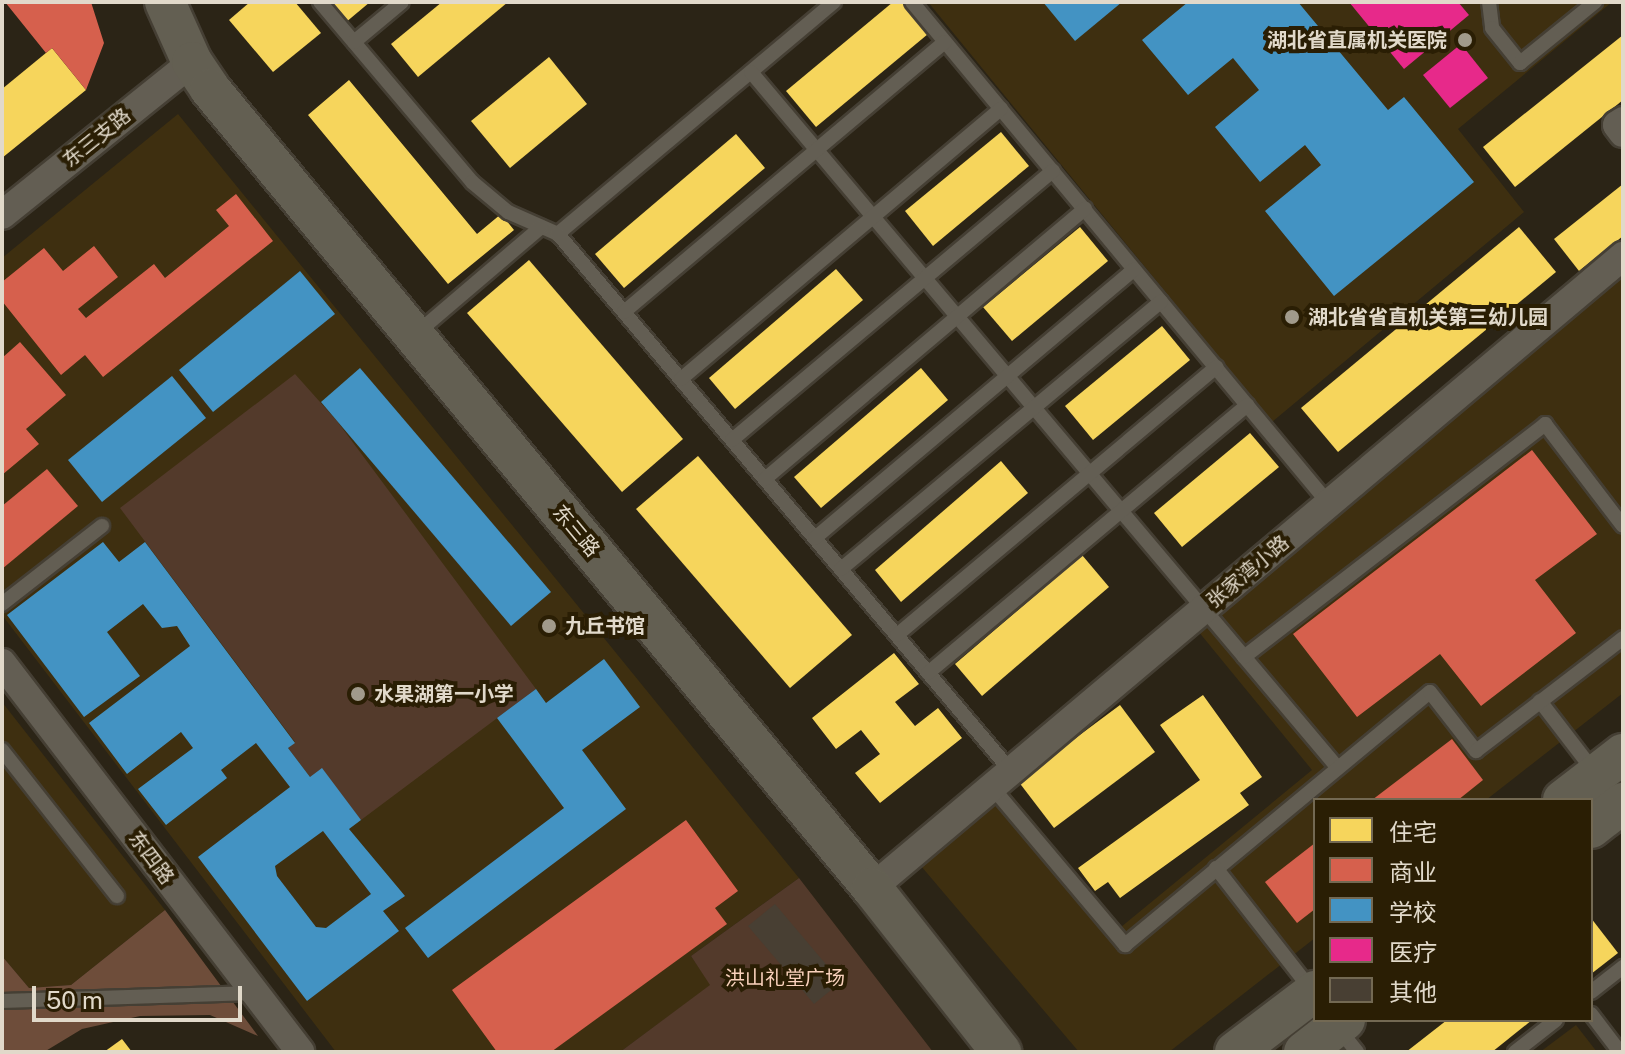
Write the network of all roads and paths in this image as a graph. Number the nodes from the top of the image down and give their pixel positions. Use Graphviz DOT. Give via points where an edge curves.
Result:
graph roads {
  1 [pos="320,2"];
  2 [pos="402,2"];
  3 [pos="834,2"];
  4 [pos="912,2"];
  5 [pos="1489,2"];
  6 [pos="1595,2"];
  7 [pos="173,5"];
  8 [pos="354,42"];
  9 [pos="945,42"];
  10 [pos="192,62"];
  11 [pos="751,72"];
  12 [pos="1001,109"];
  13 [pos="1623,121"];
  14 [pos="1623,133"];
  15 [pos="816,150"];
  16 [pos="1053,171"];
  17 [pos="1085,209"];
  18 [pos="2,215"];
  19 [pos="873,217"];
  20 [pos="541,227"];
  21 [pos="558,234"];
  22 [pos="1623,256"];
  23 [pos="1134,269"];
  24 [pos="925,279"];
  25 [pos="1161,301"];
  26 [pos="624,312"];
  27 [pos="957,317"];
  28 [pos="414,335"];
  29 [pos="1216,367"];
  30 [pos="1007,376"];
  31 [pos="681,379"];
  32 [pos="1247,405"];
  33 [pos="1033,407"];
  34 [pos="732,440"];
  35 [pos="1089,473"];
  36 [pos="765,479"];
  37 [pos="1329,504"];
  38 [pos="1121,511"];
  39 [pos="102,526"];
  40 [pos="1623,526"];
  41 [pos="815,538"];
  42 [pos="841,569"];
  43 [pos="2,604"];
  44 [pos="1204,609"];
  45 [pos="897,635"];
  46 [pos="1623,638"];
  47 [pos="1244,657"];
  48 [pos="2,663"];
  49 [pos="928,673"];
  50 [pos="1540,701"];
  51 [pos="2,750"];
  52 [pos="1610,764"];
  53 [pos="1337,767"];
  54 [pos="1002,779"];
  55 [pos="1566,798"];
  56 [pos="1623,803"];
  57 [pos="1593,826"];
  58 [pos="1216,868"];
  59 [pos="872,888"];
  60 [pos="117,896"];
  61 [pos="1623,967"];
  62 [pos="1593,990"];
  63 [pos="1313,991"];
  64 [pos="255,993"];
  65 [pos="1313,993"];
  66 [pos="2,1001"];
  67 [pos="1593,1017"];
  68 [pos="1553,1022"];
  69 [pos="1346,1033"];
  70 [pos="300,1052"];
  71 [pos="1001,1052"];
  72 [pos="1235,1052"];
  73 [pos="1304,1052"];
  74 [pos="1515,1052"];
  75 [pos="1620,1052"];
  1 -- 8 [label="lane"];
  2 -- 8 [label="lane"];
  3 -- 11 [label="lane"];
  4 -- 9 [label="lane"];
  5 -- 6 [label="lane" via="1492,28 1520,63"];
  7 -- 10 [label="street, 东三路"];
  8 -- 20 [label="lane" via="472,182 508,212"];
  9 -- 12 [label="lane"];
  9 -- 15 [label="lane"];
  10 -- 18 [label="street, 东三支路"];
  10 -- 28 [label="street, 东三路"];
  11 -- 15 [label="lane"];
  11 -- 21 [label="lane"];
  12 -- 16 [label="lane"];
  12 -- 19 [label="lane"];
  13 -- 14 [label="street" via="1617,125"];
  15 -- 19 [label="lane"];
  15 -- 26 [label="lane"];
  16 -- 17 [label="lane"];
  16 -- 24 [label="lane"];
  17 -- 23 [label="lane"];
  17 -- 27 [label="lane"];
  19 -- 24 [label="lane"];
  19 -- 31 [label="lane"];
  20 -- 21 [label="lane"];
  20 -- 28 [label="lane"];
  21 -- 26 [label="lane"];
  22 -- 37 [label="street, 张家湾小路"];
  23 -- 25 [label="lane"];
  23 -- 30 [label="lane"];
  24 -- 27 [label="lane"];
  24 -- 34 [label="lane"];
  25 -- 29 [label="lane"];
  25 -- 33 [label="lane"];
  26 -- 31 [label="lane"];
  27 -- 30 [label="lane"];
  27 -- 36 [label="lane"];
  28 -- 59 [label="street, 东三路"];
  29 -- 32 [label="lane"];
  29 -- 35 [label="lane"];
  30 -- 33 [label="lane"];
  30 -- 41 [label="lane"];
  31 -- 34 [label="lane"];
  32 -- 37 [label="lane"];
  32 -- 38 [label="lane"];
  33 -- 35 [label="lane"];
  33 -- 42 [label="lane"];
  34 -- 36 [label="lane"];
  35 -- 38 [label="lane"];
  35 -- 45 [label="lane"];
  36 -- 41 [label="lane"];
  37 -- 44 [label="street, 张家湾小路"];
  38 -- 44 [label="lane"];
  38 -- 49 [label="lane"];
  39 -- 43 [label="lane"];
  40 -- 47 [label="lane" via="1545,424"];
  41 -- 42 [label="lane"];
  42 -- 45 [label="lane"];
  44 -- 47 [label="lane"];
  44 -- 54 [label="street, 张家湾小路"];
  45 -- 49 [label="lane"];
  46 -- 50 [label="lane"];
  47 -- 53 [label="lane"];
  48 -- 64 [label="street, 东四路"];
  49 -- 54 [label="lane"];
  50 -- 52 [label="lane"];
  50 -- 53 [label="lane" via="1476,751 1430,692"];
  51 -- 60 [label="lane"];
  52 -- 55 [label="street"];
  53 -- 58 [label="lane"];
  54 -- 58 [label="lane" via="1125,945"];
  54 -- 59 [label="street, 张家湾小路"];
  56 -- 57 [label="street"];
  58 -- 63 [label="lane"];
  59 -- 71 [label="street, 东三路"];
  61 -- 62 [label="lane"];
  64 -- 66 [label="lane"];
  64 -- 70 [label="street, 东四路"];
  65 -- 72 [label="street"];
  67 -- 75 [label="lane"];
  68 -- 74 [label="lane"];
  69 -- 73 [label="street"];
}
